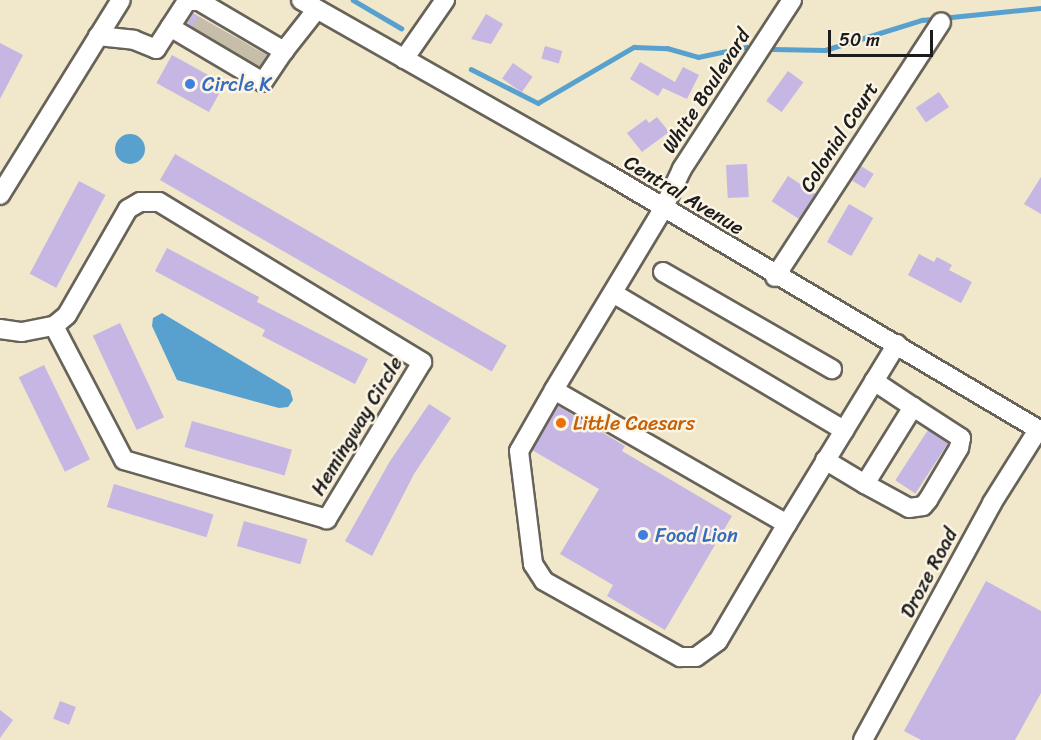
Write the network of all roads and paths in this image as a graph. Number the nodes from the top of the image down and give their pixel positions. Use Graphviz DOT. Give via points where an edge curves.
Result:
graph roads {
  1 [pos="301,0"];
  2 [pos="445,0"];
  3 [pos="792,0"];
  4 [pos="118,5"];
  5 [pos="317,9"];
  6 [pos="941,22"];
  7 [pos="170,27"];
  8 [pos="98,36"];
  9 [pos="134,40"];
  10 [pos="229,41"];
  11 [pos="284,51"];
  12 [pos="404,59"];
  13 [pos="0,195"];
  14 [pos="663,209"];
  15 [pos="663,272"];
  16 [pos="775,277"];
  17 [pos="613,293"];
  18 [pos="54,326"];
  19 [pos="0,329"];
  20 [pos="897,344"];
  21 [pos="832,369"];
  22 [pos="874,381"];
  23 [pos="554,390"];
  24 [pos="913,407"];
  25 [pos="844,430"];
  26 [pos="1039,431"];
  27 [pos="825,460"];
  28 [pos="865,484"];
  29 [pos="787,524"];
  30 [pos="863,740"];
  1 -- 5 [label="street, Central Avenue"];
  2 -- 12 [label="street"];
  3 -- 14 [label="street, White Boulevard" via="682,169"];
  4 -- 8 [label="street"];
  4 -- 9 [label="street"];
  5 -- 11 [label="street"];
  5 -- 12 [label="street, Central Avenue"];
  6 -- 16 [label="street, Colonial Court"];
  7 -- 9 [label="street" via="156,49"];
  7 -- 10 [label="street"];
  7 -- 10 [label="street" via="187,1 199,1"];
  8 -- 9 [label="street"];
  8 -- 13 [label="street"];
  10 -- 11 [label="street"];
  10 -- 11 [label="street" via="263,82"];
  12 -- 14 [label="street, Central Avenue"];
  14 -- 16 [label="street, Central Avenue"];
  14 -- 17 [label="street, White Boulevard"];
  15 -- 21 [label="street"];
  16 -- 20 [label="street, Central Avenue"];
  17 -- 23 [label="street, White Boulevard"];
  17 -- 25 [label="street"];
  18 -- 18 [label="street, Hemingway Circle" via="67,315 128,209 140,202 159,202 422,362 327,519 124,460"];
  18 -- 19 [label="street" via="22,332"];
  20 -- 22 [label="street, White Boulevard"];
  20 -- 26 [label="street, Central Avenue"];
  22 -- 24 [label="street"];
  22 -- 25 [label="street, White Boulevard"];
  23 -- 29 [label="street"];
  23 -- 29 [label="street, White Boulevard" via="519,452 533,564 544,581 680,657 696,657 718,641"];
  24 -- 28 [label="street"];
  24 -- 28 [label="street" via="953,429 961,442 928,500 923,506 909,508"];
  25 -- 27 [label="street, White Boulevard"];
  26 -- 30 [label="street, Droze Road" via="992,503"];
  27 -- 28 [label="street"];
  27 -- 29 [label="street, White Boulevard"];
}
